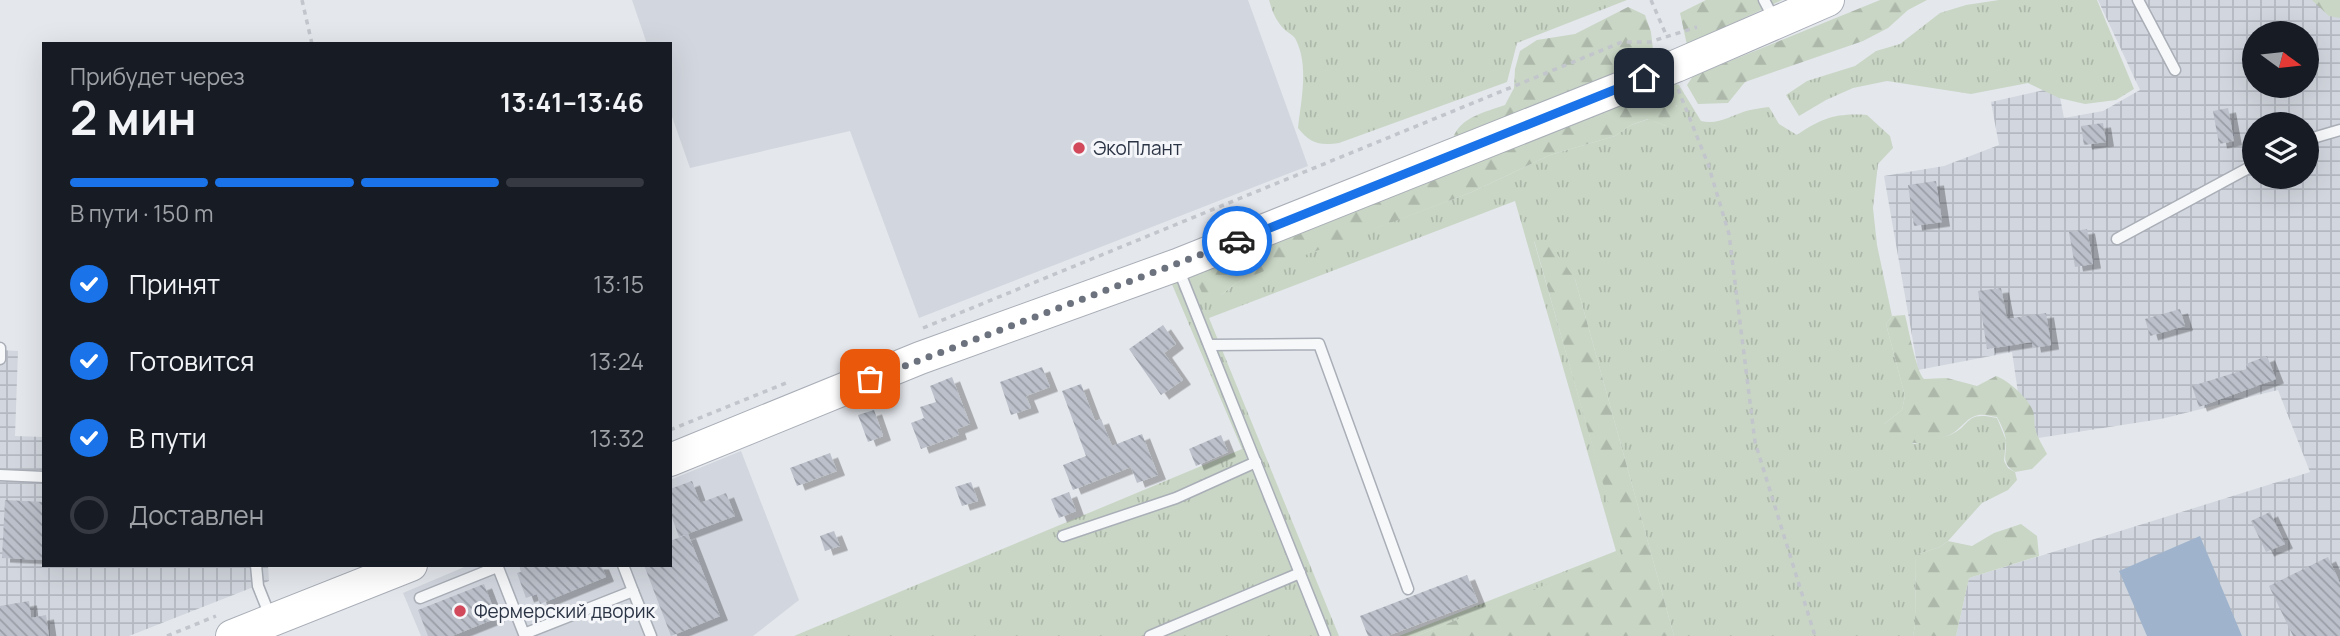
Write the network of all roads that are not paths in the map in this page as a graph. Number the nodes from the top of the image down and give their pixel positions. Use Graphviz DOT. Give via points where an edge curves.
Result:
graph roads {
  1 [pos="1828,0"];
  2 [pos="2138,0"];
  3 [pos="1770,11"];
  4 [pos="2175,70"];
  5 [pos="2340,130"];
  6 [pos="2319,136"];
  7 [pos="2242,171"];
  8 [pos="2117,239"];
  9 [pos="1177,265"];
  10 [pos="1209,345"];
  11 [pos="0,348"];
  12 [pos="0,359"];
  13 [pos="672,459"];
  14 [pos="1256,462"];
  15 [pos="0,475"];
  16 [pos="42,477"];
  17 [pos="1063,536"];
  18 [pos="256,567"];
  19 [pos="406,567"];
  20 [pos="495,567"];
  21 [pos="497,567"];
  22 [pos="624,567"];
  23 [pos="1300,573"];
  24 [pos="1408,589"];
  25 [pos="633,591"];
  26 [pos="420,598"];
  27 [pos="271,621"];
  28 [pos="522,635"];
  29 [pos="232,636"];
  30 [pos="651,636"];
  31 [pos="1150,636"];
  32 [pos="1325,636"];
  1 -- 3 [label="street"];
  2 -- 4 [label="lane"];
  3 -- 9 [label="street"];
  5 -- 6 [label="lane"];
  7 -- 8 [label="lane"];
  9 -- 10 [label="lane"];
  9 -- 13 [label="street" via="920,358"];
  10 -- 14 [label="lane"];
  10 -- 24 [label="lane" via="1319,344"];
  11 -- 12 [label="lane"];
  14 -- 17 [label="lane" via="1176,498"];
  14 -- 23 [label="lane"];
  15 -- 16 [label="lane"];
  18 -- 27 [label="lane"];
  19 -- 27 [label="street"];
  20 -- 26 [label="lane"];
  21 -- 28 [label="lane"];
  22 -- 25 [label="lane"];
  23 -- 31 [label="lane"];
  23 -- 32 [label="lane"];
  25 -- 28 [label="lane"];
  25 -- 30 [label="lane"];
  27 -- 29 [label="street"];
}
